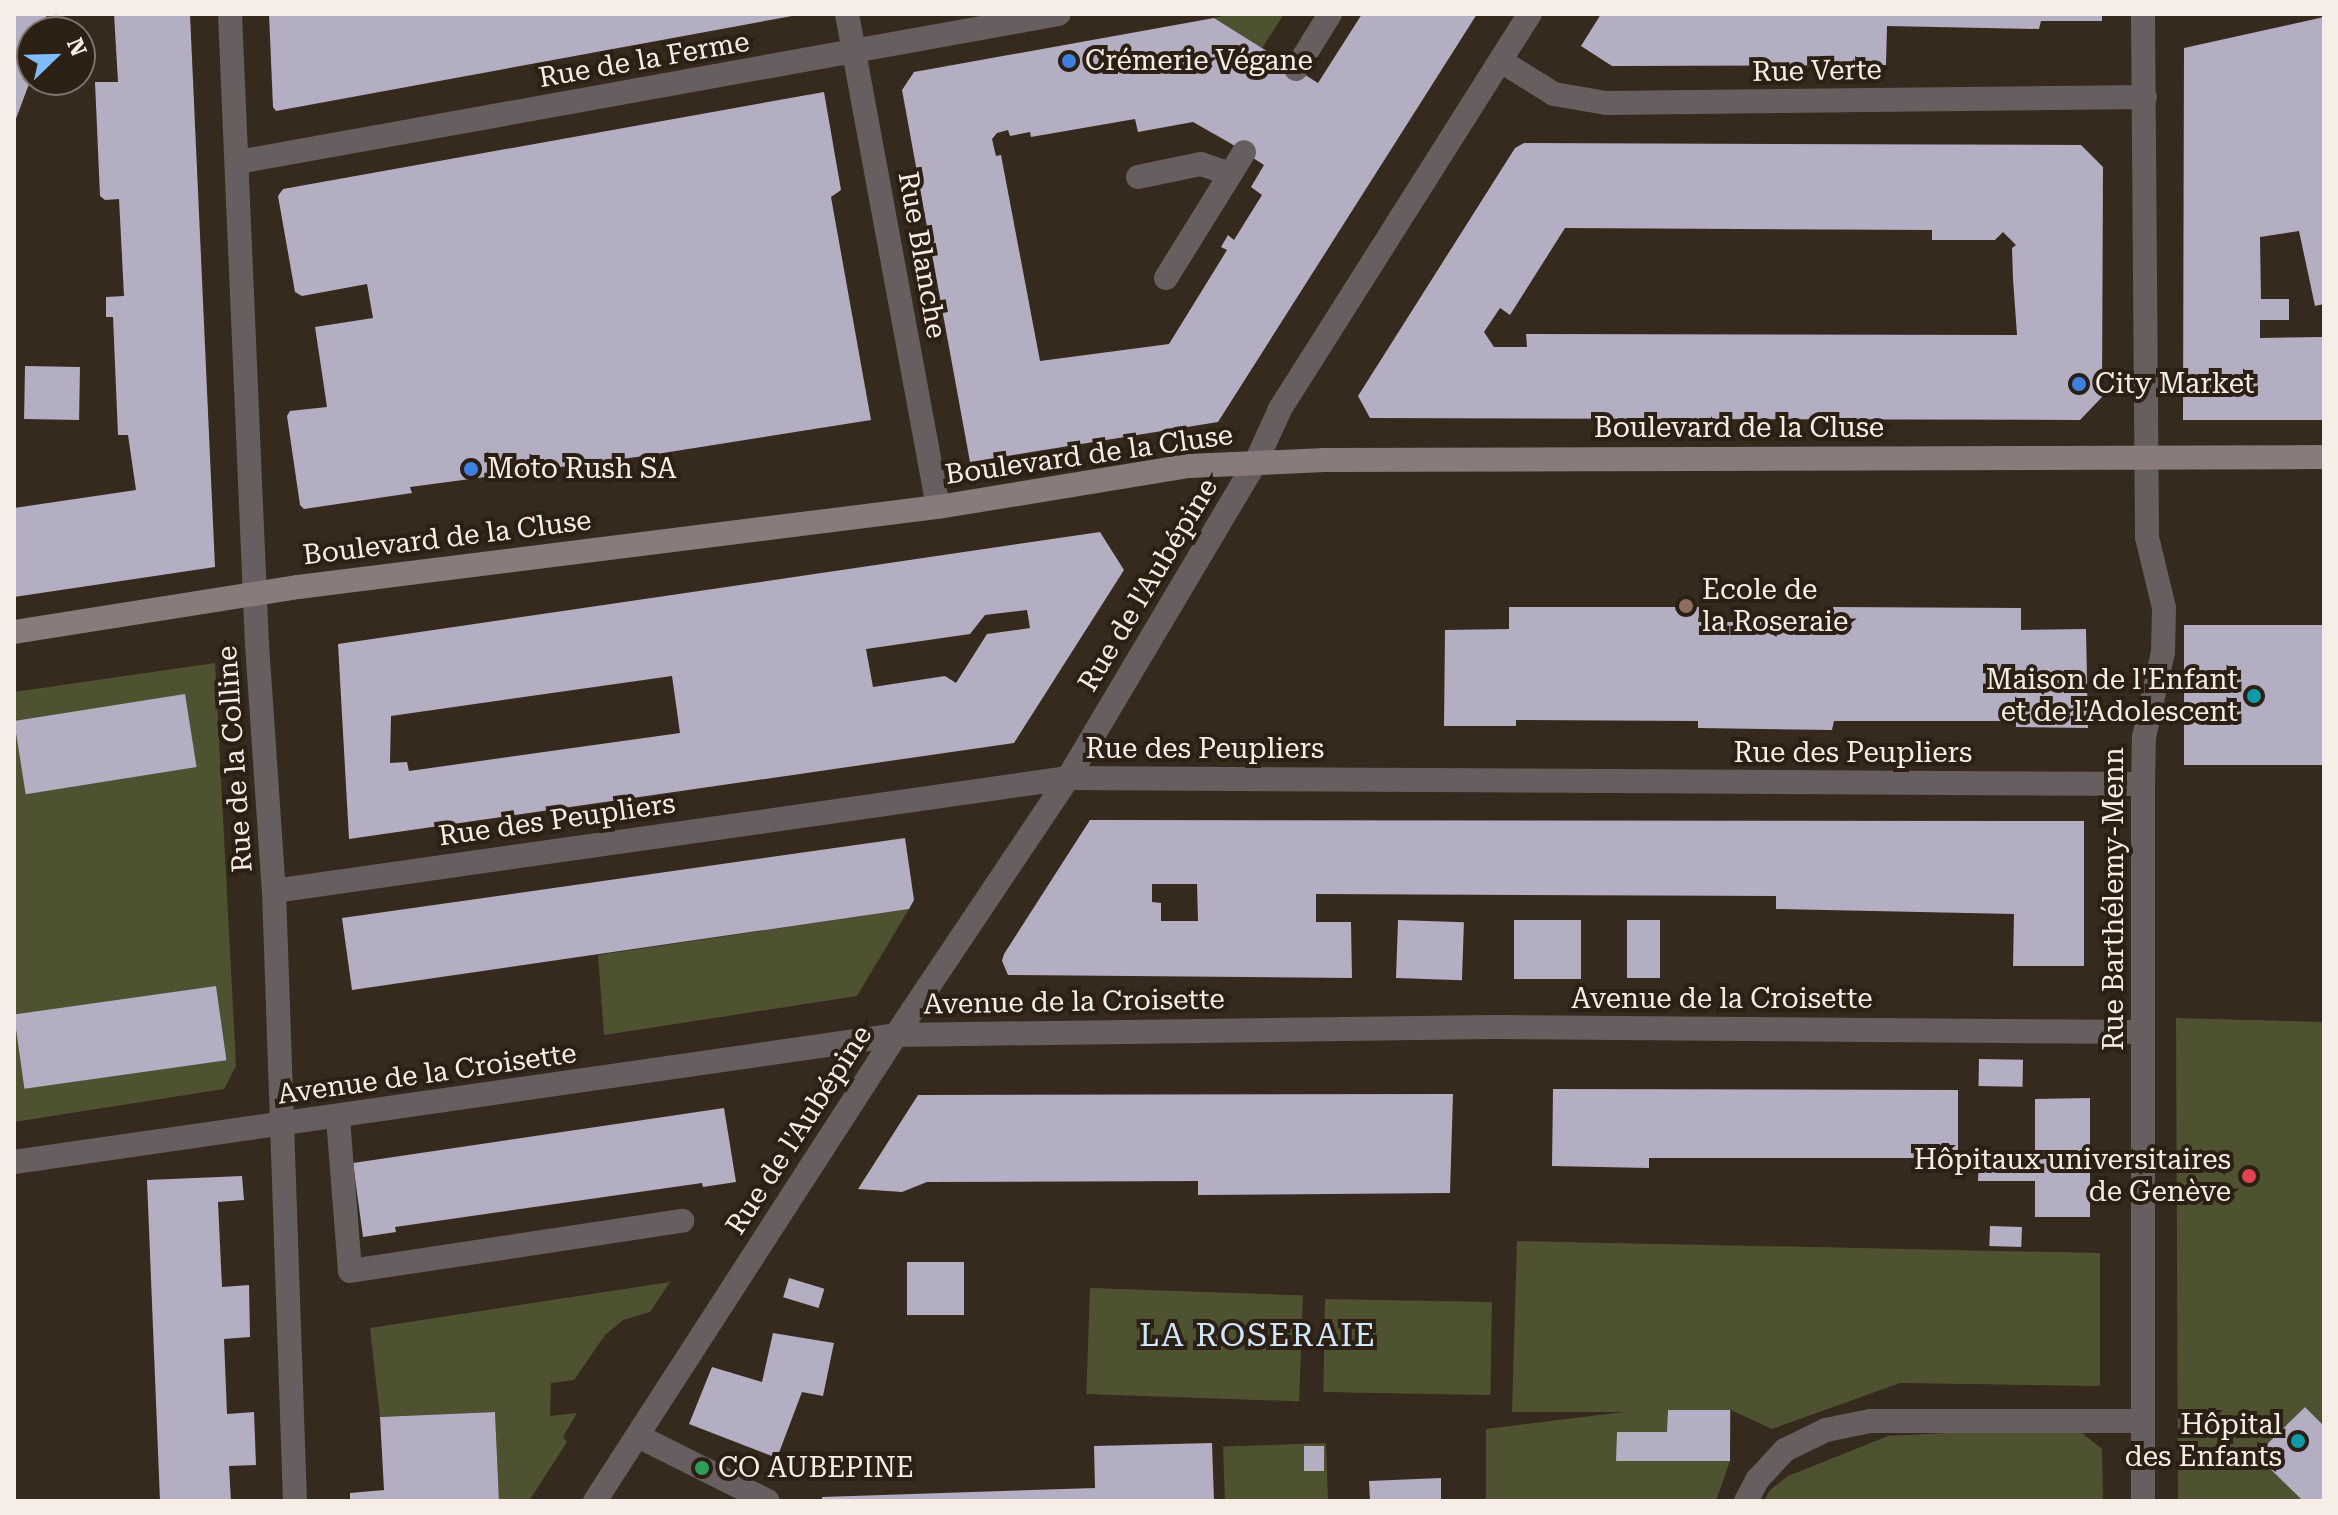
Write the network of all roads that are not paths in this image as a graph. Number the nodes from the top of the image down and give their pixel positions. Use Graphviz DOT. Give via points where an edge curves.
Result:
graph roads {
  1 [pos="230,14"];
  2 [pos="847,14"];
  3 [pos="1059,14"];
  4 [pos="1330,14"];
  5 [pos="1530,14"];
  6 [pos="2143,14"];
  7 [pos="855,54"];
  8 [pos="1501,61"];
  9 [pos="1296,69"];
  10 [pos="2145,97"];
  11 [pos="1244,152"];
  12 [pos="238,162"];
  13 [pos="1230,174"];
  14 [pos="1138,177"];
  15 [pos="1166,278"];
  16 [pos="2146,455"];
  17 [pos="2324,457"];
  18 [pos="1256,462"];
  19 [pos="938,507"];
  20 [pos="256,594"];
  21 [pos="14,632"];
  22 [pos="1068,778"];
  23 [pos="2143,784"];
  24 [pos="274,891"];
  25 [pos="2143,1032"];
  26 [pos="896,1035"];
  27 [pos="338,1118"];
  28 [pos="283,1126"];
  29 [pos="14,1162"];
  30 [pos="682,1221"];
  31 [pos="2143,1421"];
  32 [pos="638,1436"];
  33 [pos="295,1501"];
  34 [pos="595,1501"];
  35 [pos="768,1501"];
  36 [pos="1746,1501"];
  37 [pos="2143,1501"];
  1 -- 12 [label="street, Rue de la Colline"];
  2 -- 7 [label="street, Rue Blanche"];
  3 -- 7 [label="street, Rue de la Ferme"];
  4 -- 9 [label="street"];
  5 -- 8 [label="street, Rue de l'Aubépine"];
  6 -- 10 [label="street, Rue Barthélemy-Menn"];
  7 -- 12 [label="street, Rue de la Ferme"];
  7 -- 19 [label="street, Rue Blanche"];
  8 -- 10 [label="street, Rue Verte" via="1554,94 1606,103"];
  8 -- 18 [label="street, Rue de l'Aubépine" via="1280,409"];
  10 -- 16 [label="street, Rue Barthélemy-Menn"];
  11 -- 13 [label="street"];
  12 -- 20 [label="street, Rue de la Colline"];
  13 -- 14 [label="street" via="1201,164"];
  13 -- 15 [label="street"];
  16 -- 17 [label="street, Boulevard de la Cluse"];
  16 -- 18 [label="street, Boulevard de la Cluse"];
  16 -- 23 [label="street, Rue Barthélemy-Menn" via="2147,537 2164,608 2163,652 2144,737"];
  18 -- 19 [label="street, Boulevard de la Cluse" via="1189,466"];
  18 -- 22 [label="street, Rue de l'Aubépine"];
  19 -- 20 [label="street, Boulevard de la Cluse"];
  20 -- 21 [label="street, Boulevard de la Cluse"];
  20 -- 24 [label="street, Rue de la Colline"];
  22 -- 23 [label="street, Rue des Peupliers"];
  22 -- 24 [label="street, Rue des Peupliers"];
  22 -- 26 [label="street, Rue de l'Aubépine"];
  23 -- 25 [label="street, Rue Barthélemy-Menn"];
  24 -- 28 [label="street, Rue de la Colline"];
  25 -- 26 [label="street, Avenue de la Croisette" via="1493,1027"];
  25 -- 31 [label="street, Rue Barthélemy-Menn"];
  26 -- 27 [label="street, Avenue de la Croisette"];
  26 -- 32 [label="street, Rue de l'Aubépine"];
  27 -- 28 [label="street, Avenue de la Croisette"];
  27 -- 30 [label="street" via="350,1271"];
  28 -- 29 [label="street, Avenue de la Croisette"];
  28 -- 33 [label="street, Rue de la Colline"];
  31 -- 36 [label="street" via="1870,1421 1826,1430 1785,1450 1757,1480"];
  31 -- 37 [label="street, Rue Barthélemy-Menn"];
  32 -- 34 [label="street, Rue de l'Aubépine"];
  32 -- 35 [label="street"];
}
